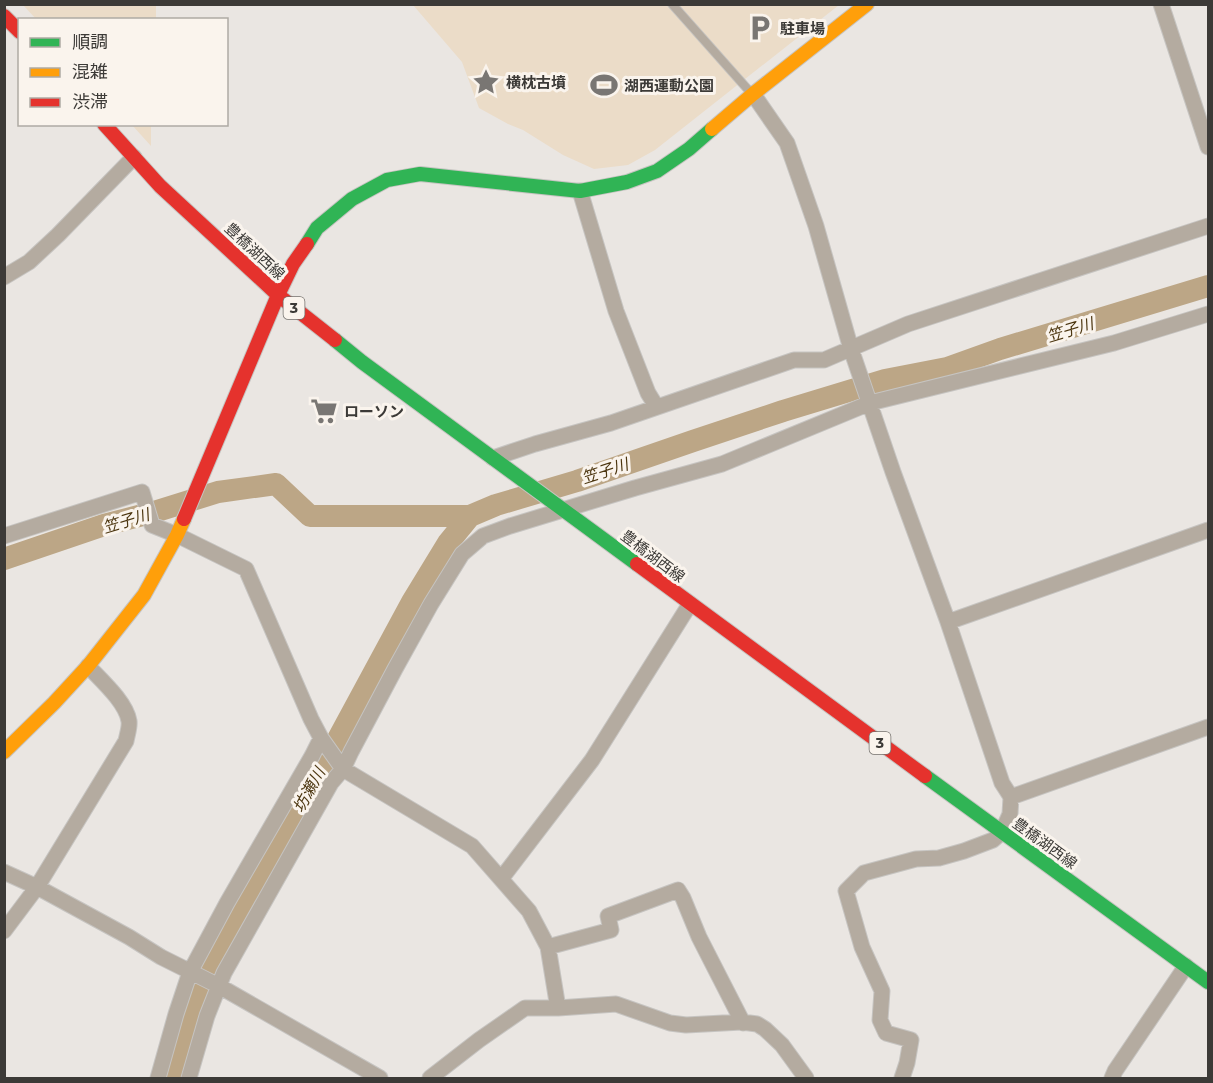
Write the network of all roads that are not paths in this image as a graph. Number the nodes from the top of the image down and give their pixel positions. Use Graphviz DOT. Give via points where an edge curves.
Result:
graph roads {
  1 [pos="672,4"];
  2 [pos="867,4"];
  3 [pos="1161,4"];
  4 [pos="4,16"];
  5 [pos="18,30"];
  6 [pos="753,94"];
  7 [pos="106,126"];
  8 [pos="1209,147"];
  9 [pos="134,157"];
  10 [pos="580,191"];
  11 [pos="1209,226"];
  12 [pos="4,277"];
  13 [pos="278,295"];
  14 [pos="1209,314"];
  15 [pos="852,353"];
  16 [pos="870,403"];
  17 [pos="656,406"];
  18 [pos="499,463"];
  19 [pos="559,506"];
  20 [pos="1209,530"];
  21 [pos="177,535"];
  22 [pos="4,536"];
  23 [pos="690,604"];
  24 [pos="948,622"];
  25 [pos="88,666"];
  26 [pos="1209,727"];
  27 [pos="322,740"];
  28 [pos="4,752"];
  29 [pos="341,766"];
  30 [pos="1011,797"];
  31 [pos="1002,832"];
  32 [pos="4,872"];
  33 [pos="501,879"];
  34 [pos="37,886"];
  35 [pos="4,931"];
  36 [pos="548,947"];
  37 [pos="1186,966"];
  38 [pos="192,973"];
  39 [pos="1209,982"];
  40 [pos="216,985"];
  41 [pos="558,1008"];
  42 [pos="743,1023"];
  43 [pos="158,1078"];
  44 [pos="189,1078"];
  45 [pos="380,1078"];
  46 [pos="430,1078"];
  47 [pos="806,1078"];
  48 [pos="902,1078"];
  49 [pos="1112,1078"];
  1 -- 6 [label="lane"];
  2 -- 6 [label="main road"];
  3 -- 8 [label="street"];
  4 -- 5 [label="main road"];
  6 -- 10 [label="main road" via="657,171 627,182"];
  6 -- 15 [label="street" via="787,143 816,226"];
  7 -- 9 [label="main road, 豊橋湖西線 / 3"];
  9 -- 12 [label="street" via="37,255"];
  9 -- 13 [label="main road, 豊橋湖西線 / 3"];
  10 -- 13 [label="main road" via="420,174 387,180 352,199 317,228"];
  10 -- 17 [label="street" via="615,311"];
  11 -- 15 [label="street" via="908,324"];
  13 -- 18 [label="main road, 豊橋湖西線 / 3"];
  13 -- 21 [label="main road"];
  14 -- 16 [label="street" via="1114,343"];
  15 -- 16 [label="street"];
  15 -- 17 [label="street" via="824,360 794,360"];
  16 -- 19 [label="street" via="722,465"];
  16 -- 24 [label="street"];
  17 -- 18 [label="street" via="535,444"];
  18 -- 19 [label="main road, 豊橋湖西線 / 3"];
  19 -- 23 [label="main road, 豊橋湖西線 / 3"];
  19 -- 29 [label="street" via="483,536 462,554"];
  20 -- 24 [label="street"];
  21 -- 22 [label="street" via="152,525 142,492"];
  21 -- 25 [label="main road" via="144,595"];
  21 -- 27 [label="street" via="246,569"];
  23 -- 31 [label="main road, 豊橋湖西線 / 3"];
  23 -- 33 [label="street" via="592,760"];
  24 -- 30 [label="street" via="1002,783"];
  25 -- 28 [label="main road"];
  25 -- 34 [label="street" via="122,703 129,722 126,741"];
  26 -- 30 [label="street"];
  27 -- 29 [label="street"];
  27 -- 38 [label="street" via="227,903"];
  29 -- 33 [label="street" via="472,846"];
  29 -- 40 [label="street"];
  30 -- 31 [label="street" via="1010,814"];
  31 -- 37 [label="main road, 豊橋湖西線 / 3"];
  31 -- 48 [label="street" via="993,840 964,851 864,873 846,891 862,947 882,991 880,1020 885,1033 910,1040"];
  32 -- 34 [label="street"];
  33 -- 36 [label="street" via="529,911"];
  34 -- 35 [label="street"];
  34 -- 38 [label="street"];
  36 -- 41 [label="street"];
  36 -- 42 [label="street" via="611,930 608,916 678,890"];
  37 -- 39 [label="main road, 豊橋湖西線 / 3"];
  37 -- 49 [label="street"];
  38 -- 40 [label="street"];
  38 -- 43 [label="street"];
  40 -- 44 [label="street"];
  40 -- 45 [label="street"];
  41 -- 42 [label="street" via="616,1004 670,1023"];
  41 -- 46 [label="street" via="525,1008"];
  42 -- 47 [label="street" via="765,1029"];
}
